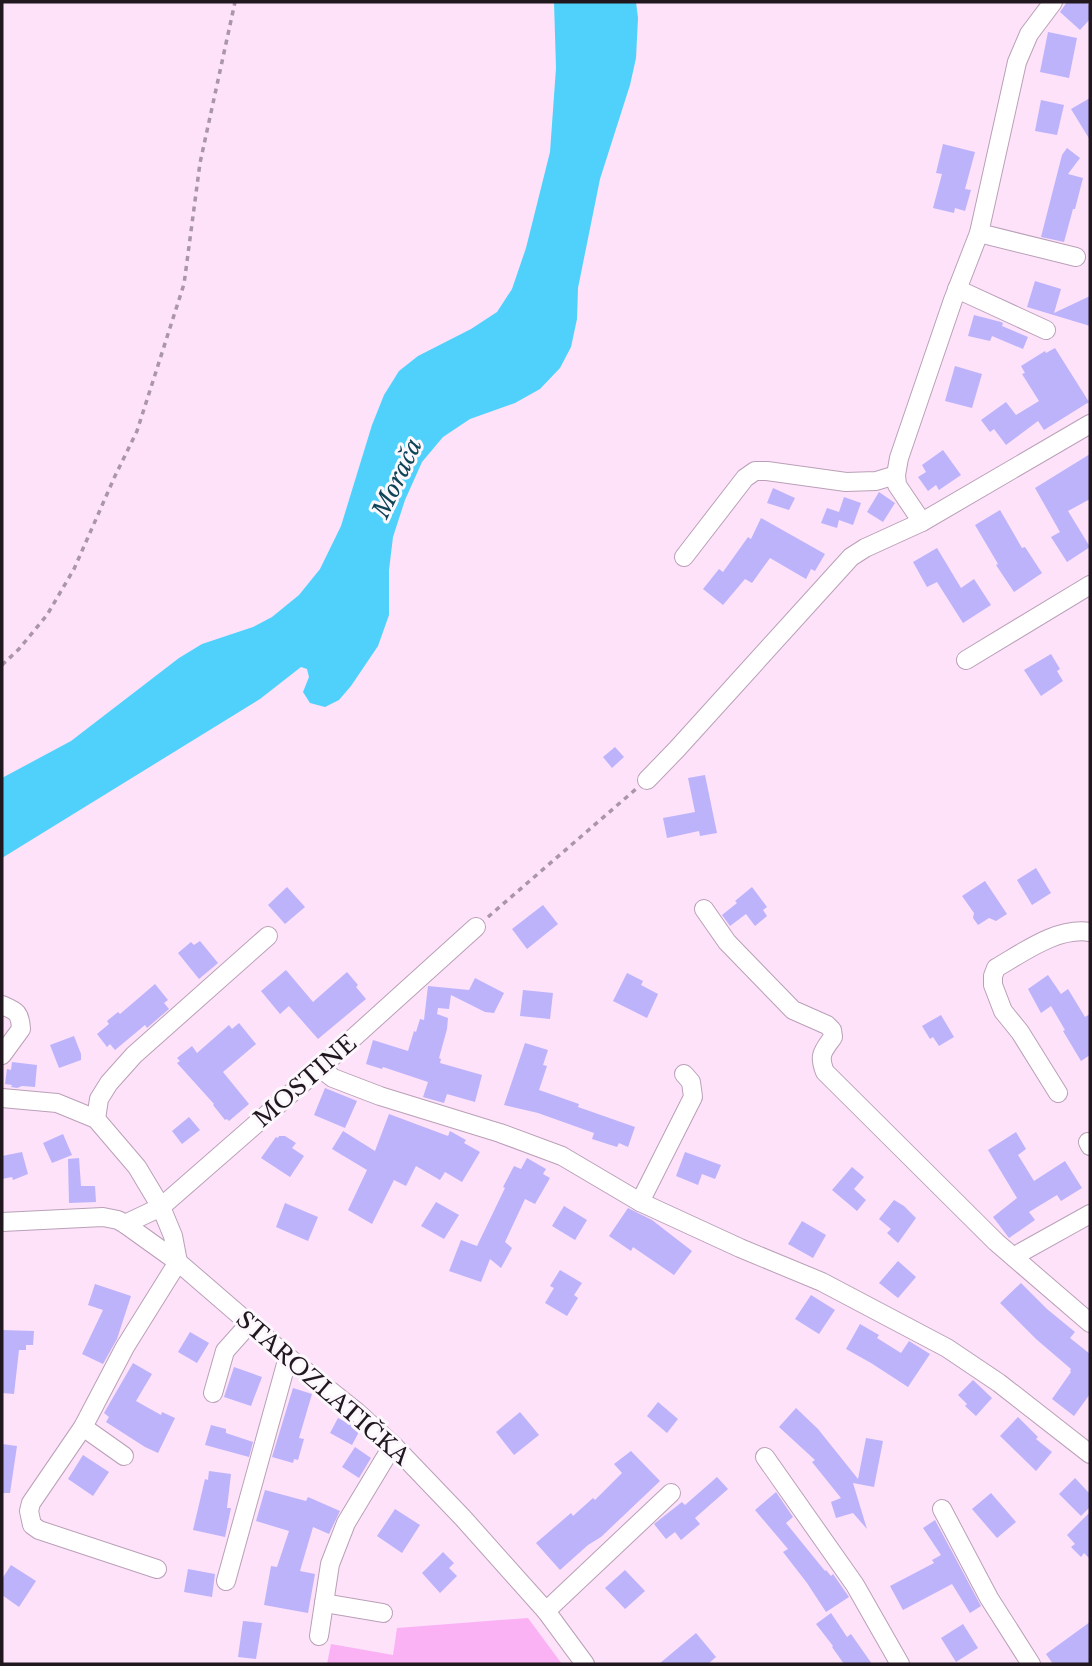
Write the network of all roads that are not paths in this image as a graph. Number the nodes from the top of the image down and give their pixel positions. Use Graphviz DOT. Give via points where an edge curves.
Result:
graph roads {
  1 [pos="1053,2"];
  2 [pos="979,233"];
  3 [pos="1076,257"];
  4 [pos="957,289"];
  5 [pos="1046,330"];
  6 [pos="1090,424"];
  7 [pos="896,475"];
  8 [pos="922,522"];
  9 [pos="684,557"];
  10 [pos="1090,585"];
  11 [pos="966,660"];
  12 [pos="647,780"];
  13 [pos="704,908"];
  14 [pos="476,928"];
  15 [pos="1090,932"];
  16 [pos="268,936"];
  17 [pos="2,1005"];
  18 [pos="2,1055"];
  19 [pos="320,1069"];
  20 [pos="684,1074"];
  21 [pos="1058,1093"];
  22 [pos="2,1098"];
  23 [pos="96,1119"];
  24 [pos="640,1202"];
  25 [pos="161,1206"];
  26 [pos="1090,1214"];
  27 [pos="2,1222"];
  28 [pos="125,1224"];
  29 [pos="1015,1258"];
  30 [pos="178,1262"];
  31 [pos="250,1323"];
  32 [pos="1090,1323"];
  33 [pos="288,1357"];
  34 [pos="213,1393"];
  35 [pos="83,1427"];
  36 [pos="393,1445"];
  37 [pos="1090,1454"];
  38 [pos="124,1456"];
  39 [pos="765,1457"];
  40 [pos="671,1493"];
  41 [pos="943,1509"];
  42 [pos="157,1569"];
  43 [pos="226,1581"];
  44 [pos="324,1603"];
  45 [pos="546,1611"];
  46 [pos="383,1614"];
  47 [pos="318,1636"];
  48 [pos="585,1664"];
  49 [pos="900,1664"];
  50 [pos="1031,1664"];
  1 -- 2 [label="street" via="1029,34 1017,62"];
  2 -- 3 [label="street"];
  2 -- 4 [label="street"];
  4 -- 5 [label="street"];
  4 -- 7 [label="street"];
  6 -- 8 [label="street"];
  7 -- 8 [label="street" via="900,491"];
  7 -- 9 [label="street" via="846,482 755,471"];
  8 -- 12 [label="street" via="851,558"];
  10 -- 11 [label="street"];
  13 -- 29 [label="street" via="727,942 793,1010 832,1030 833,1037 822,1054 825,1072"];
  14 -- 19 [label="street, MOSTINE"];
  15 -- 21 [label="street" via="1057,935 996,968 993,976 1003,1011"];
  16 -- 23 [label="street" via="134,1055 99,1099"];
  17 -- 18 [label="street" via="16,1011 22,1029"];
  19 -- 24 [label="street" via="380,1096 562,1156"];
  19 -- 25 [label="street, MOSTINE"];
  20 -- 24 [label="street" via="691,1082 693,1097"];
  22 -- 23 [label="street" via="57,1103"];
  23 -- 25 [label="street"];
  24 -- 37 [label="street" via="822,1282 947,1348"];
  25 -- 28 [label="street, MOSTINE"];
  25 -- 30 [label="street"];
  26 -- 29 [label="street"];
  27 -- 28 [label="street, STAROZLATIČKA" via="103,1217"];
  28 -- 30 [label="street, STAROZLATIČKA"];
  29 -- 32 [label="street"];
  30 -- 31 [label="street, STAROZLATIČKA"];
  30 -- 35 [label="street"];
  31 -- 33 [label="street, STAROZLATIČKA"];
  31 -- 34 [label="street" via="225,1351"];
  33 -- 36 [label="street, STAROZLATIČKA"];
  33 -- 43 [label="street"];
  35 -- 38 [label="street"];
  35 -- 42 [label="street" via="30,1503 32,1525"];
  36 -- 44 [label="street" via="346,1523 330,1564"];
  36 -- 45 [label="street, STAROZLATIČKA"];
  39 -- 49 [label="street" via="855,1585"];
  40 -- 45 [label="street"];
  41 -- 50 [label="street" via="989,1598"];
  44 -- 46 [label="street"];
  44 -- 47 [label="street"];
  45 -- 48 [label="street, STAROZLATIČKA"];
}
